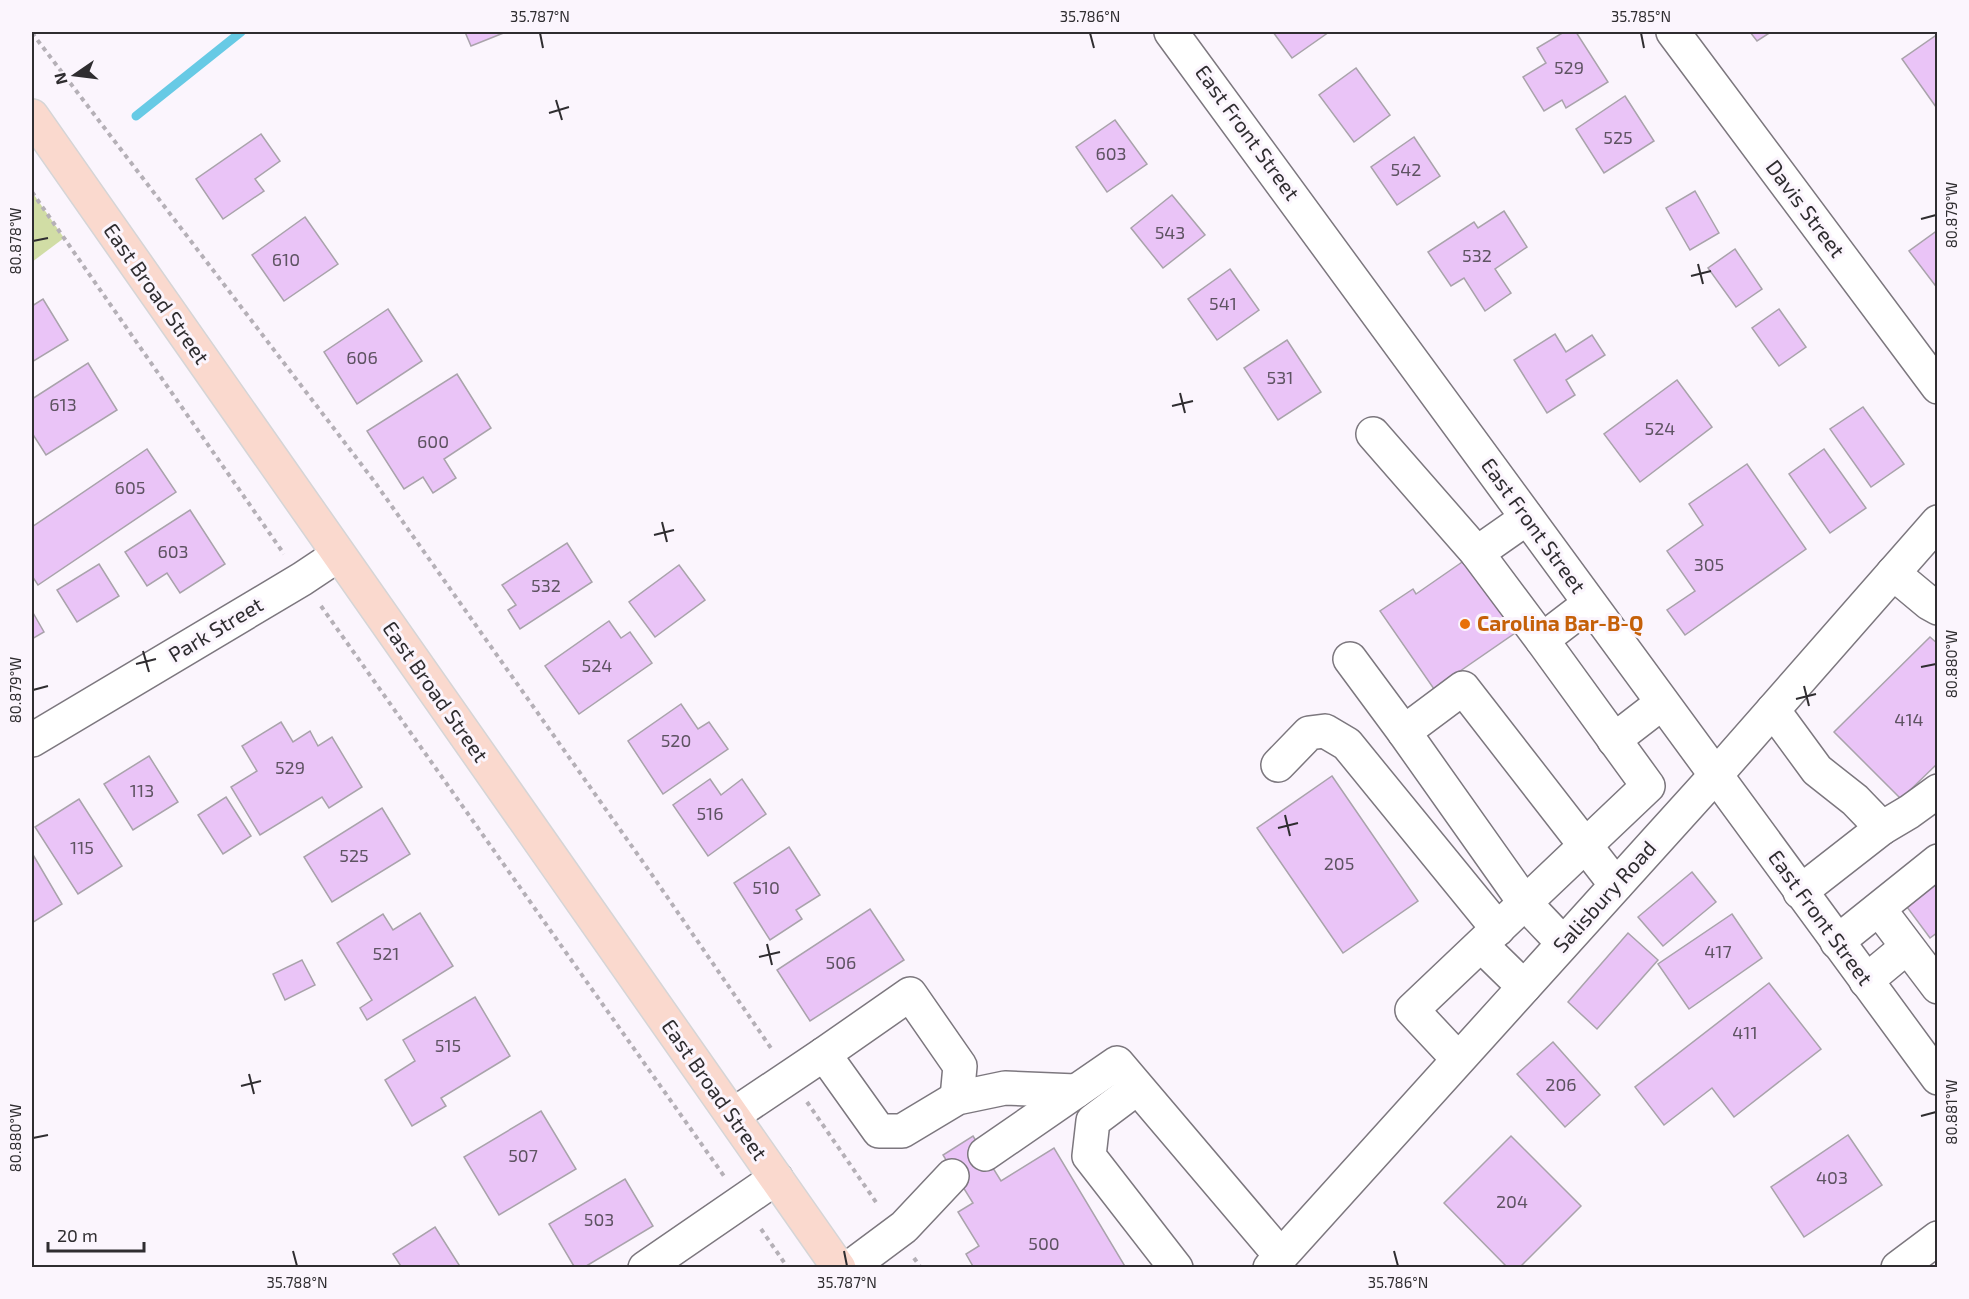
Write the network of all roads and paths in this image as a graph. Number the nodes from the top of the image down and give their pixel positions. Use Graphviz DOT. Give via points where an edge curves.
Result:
graph roads {
  1 [pos="1171,32"];
  2 [pos="1673,32"];
  3 [pos="32,33"];
  4 [pos="32,116"];
  5 [pos="32,192"];
  6 [pos="1938,387"];
  7 [pos="1373,434"];
  8 [pos="1527,518"];
  9 [pos="1938,522"];
  10 [pos="1477,553"];
  11 [pos="338,555"];
  12 [pos="1893,573"];
  13 [pos="302,579"];
  14 [pos="1589,604"];
  15 [pos="1938,608"];
  16 [pos="1542,640"];
  17 [pos="1350,659"];
  18 [pos="1662,703"];
  19 [pos="1773,710"];
  20 [pos="1404,732"];
  21 [pos="32,740"];
  22 [pos="1614,740"];
  23 [pos="1278,765"];
  24 [pos="1434,773"];
  25 [pos="1715,776"];
  26 [pos="1648,786"];
  27 [pos="1938,791"];
  28 [pos="1396,803"];
  29 [pos="1677,818"];
  30 [pos="1882,828"];
  31 [pos="1585,847"];
  32 [pos="1938,861"];
  33 [pos="1616,885"];
  34 [pos="1800,892"];
  35 [pos="1525,903"];
  36 [pos="1878,909"];
  37 [pos="1490,938"];
  38 [pos="1837,942"];
  39 [pos="1563,944"];
  40 [pos="1907,947"];
  41 [pos="1866,981"];
  42 [pos="1524,987"];
  43 [pos="1938,987"];
  44 [pos="824,1054"];
  45 [pos="1458,1059"];
  46 [pos="790,1077"];
  47 [pos="1938,1078"];
  48 [pos="1137,1088"];
  49 [pos="1076,1091"];
  50 [pos="957,1098"];
  51 [pos="733,1115"];
  52 [pos="985,1154"];
  53 [pos="952,1176"];
  54 [pos="776,1178"];
  55 [pos="742,1201"];
  56 [pos="897,1233"];
  57 [pos="1938,1238"];
  58 [pos="1275,1262"];
  59 [pos="645,1268"];
  60 [pos="788,1268"];
  61 [pos="839,1268"];
  62 [pos="849,1268"];
  63 [pos="921,1268"];
  64 [pos="1176,1268"];
  65 [pos="1898,1268"];
  1 -- 8 [label="street, East Front Street"];
  2 -- 6 [label="street, Davis Street"];
  3 -- 46 [label="path" via="374,481"];
  4 -- 11 [label="main road, East Broad Street"];
  5 -- 13 [label="path"];
  7 -- 10 [label="street"];
  8 -- 10 [label="street"];
  8 -- 14 [label="street, East Front Street"];
  9 -- 12 [label="street, Salisbury Road"];
  10 -- 16 [label="street"];
  11 -- 13 [label="street, Park Street"];
  11 -- 51 [label="main road, East Broad Street"];
  12 -- 15 [label="street"];
  12 -- 19 [label="street, Salisbury Road"];
  13 -- 21 [label="street, Park Street"];
  13 -- 55 [label="path"];
  14 -- 16 [label="street"];
  14 -- 18 [label="street, East Front Street"];
  16 -- 22 [label="street"];
  17 -- 20 [label="street"];
  18 -- 22 [label="street"];
  18 -- 25 [label="street, East Front Street"];
  19 -- 25 [label="street, Salisbury Road"];
  19 -- 30 [label="street" via="1817,770"];
  20 -- 24 [label="street"];
  20 -- 31 [label="street" via="1463,688"];
  22 -- 26 [label="street"];
  23 -- 28 [label="street" via="1309,733 1325,731 1347,744"];
  24 -- 28 [label="street"];
  24 -- 35 [label="street"];
  25 -- 29 [label="street, Salisbury Road"];
  25 -- 34 [label="street, East Front Street"];
  26 -- 29 [label="street"];
  26 -- 31 [label="street"];
  27 -- 30 [label="street"];
  28 -- 37 [label="street"];
  29 -- 33 [label="street, Salisbury Road"];
  30 -- 34 [label="street"];
  31 -- 33 [label="street"];
  31 -- 35 [label="street"];
  32 -- 36 [label="street"];
  33 -- 39 [label="street, Salisbury Road"];
  34 -- 38 [label="street, East Front Street"];
  35 -- 37 [label="street"];
  35 -- 39 [label="street"];
  36 -- 38 [label="street"];
  36 -- 40 [label="street"];
  37 -- 42 [label="street"];
  37 -- 45 [label="street" via="1412,1010"];
  38 -- 41 [label="street, East Front Street"];
  39 -- 42 [label="street, Salisbury Road"];
  40 -- 41 [label="street"];
  40 -- 43 [label="street"];
  41 -- 47 [label="street, East Front Street"];
  42 -- 45 [label="street, Salisbury Road"];
  44 -- 46 [label="street"];
  44 -- 50 [label="street" via="879,1131 902,1131"];
  44 -- 50 [label="street" via="910,994 960,1066"];
  45 -- 58 [label="street, Salisbury Road"];
  46 -- 51 [label="street"];
  46 -- 56 [label="path"];
  48 -- 49 [label="street" via="1116,1063"];
  48 -- 58 [label="street"];
  48 -- 64 [label="street" via="1093,1121 1089,1156"];
  49 -- 50 [label="street" via="1005,1088"];
  49 -- 52 [label="street"];
  51 -- 54 [label="main road, East Broad Street"];
  53 -- 56 [label="street"];
  54 -- 55 [label="street"];
  54 -- 61 [label="main road, East Broad Street"];
  55 -- 59 [label="street"];
  55 -- 60 [label="path"];
  56 -- 62 [label="street"];
  56 -- 63 [label="path"];
  57 -- 65 [label="street"];
}
